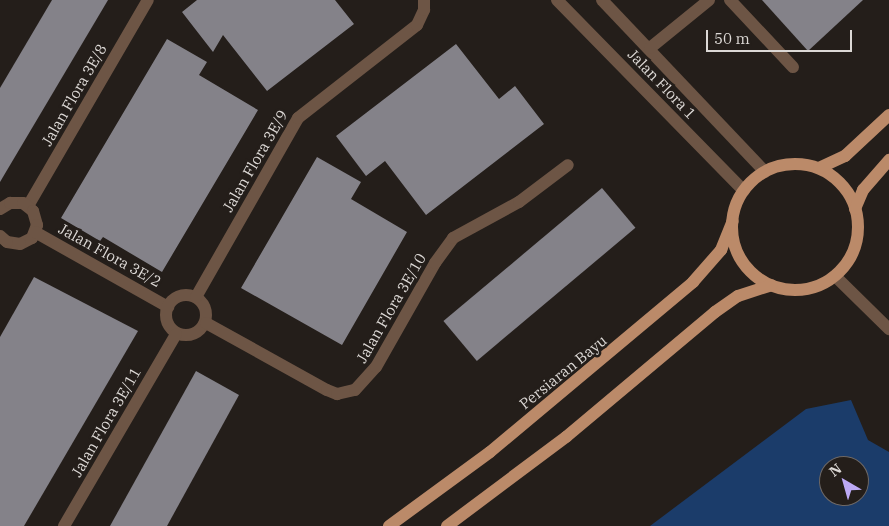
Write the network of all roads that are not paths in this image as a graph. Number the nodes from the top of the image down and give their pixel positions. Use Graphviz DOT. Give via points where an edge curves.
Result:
graph roads {
  1 [pos="148,0"];
  2 [pos="424,0"];
  3 [pos="557,0"];
  4 [pos="602,0"];
  5 [pos="709,0"];
  6 [pos="730,0"];
  7 [pos="650,48"];
  8 [pos="793,67"];
  9 [pos="889,116"];
  10 [pos="889,160"];
  11 [pos="568,164"];
  12 [pos="819,168"];
  13 [pos="764,172"];
  14 [pos="744,191"];
  15 [pos="28,206"];
  16 [pos="856,208"];
  17 [pos="0,210"];
  18 [pos="733,221"];
  19 [pos="35,232"];
  20 [pos="3,239"];
  21 [pos="0,254"];
  22 [pos="835,276"];
  23 [pos="771,285"];
  24 [pos="196,297"];
  25 [pos="168,306"];
  26 [pos="206,323"];
  27 [pos="889,328"];
  28 [pos="176,334"];
  29 [pos="64,526"];
  30 [pos="389,526"];
  31 [pos="446,526"];
  1 -- 15 [label="street, Jalan Flora 3E/8"];
  2 -- 24 [label="street, Jalan Flora 3E/9" via="424,10 417,25 298,118"];
  3 -- 14 [label="street, Jalan Flora 1"];
  4 -- 7 [label="street, Jalan Flora 1"];
  5 -- 7 [label="street"];
  6 -- 8 [label="street"];
  7 -- 13 [label="street, Jalan Flora 1"];
  9 -- 12 [label="main road" via="846,156"];
  10 -- 16 [label="main road, Persiaran Bayu" via="863,190"];
  11 -- 26 [label="street, Jalan Flora 3E/10" via="519,202 453,238 435,263 376,367 355,390 337,394 327,390"];
  12 -- 13 [label="main road, Persiaran Bayu" via="801,164"];
  12 -- 16 [label="main road, Persiaran Bayu" via="842,185"];
  13 -- 14 [label="main road, Persiaran Bayu"];
  14 -- 18 [label="main road, Persiaran Bayu"];
  15 -- 17 [label="street" via="16,202"];
  15 -- 19 [label="street" via="36,217"];
  16 -- 22 [label="main road, Persiaran Bayu" via="856,245"];
  18 -- 23 [label="main road, Persiaran Bayu" via="733,237 745,266"];
  18 -- 30 [label="main road, Persiaran Bayu" via="720,250 693,282 490,452"];
  19 -- 20 [label="street" via="26,242"];
  19 -- 25 [label="street, Jalan Flora 3E/2"];
  20 -- 21 [label="street"];
  22 -- 23 [label="main road, Persiaran Bayu" via="804,289"];
  22 -- 27 [label="street"];
  23 -- 31 [label="main road, Persiaran Bayu" via="738,296 715,312 566,437"];
  24 -- 25 [label="street" via="183,295"];
  24 -- 26 [label="street" via="206,311"];
  25 -- 28 [label="street" via="168,324"];
  26 -- 28 [label="street" via="190,336"];
  28 -- 29 [label="street, Jalan Flora 3E/11"];
}
